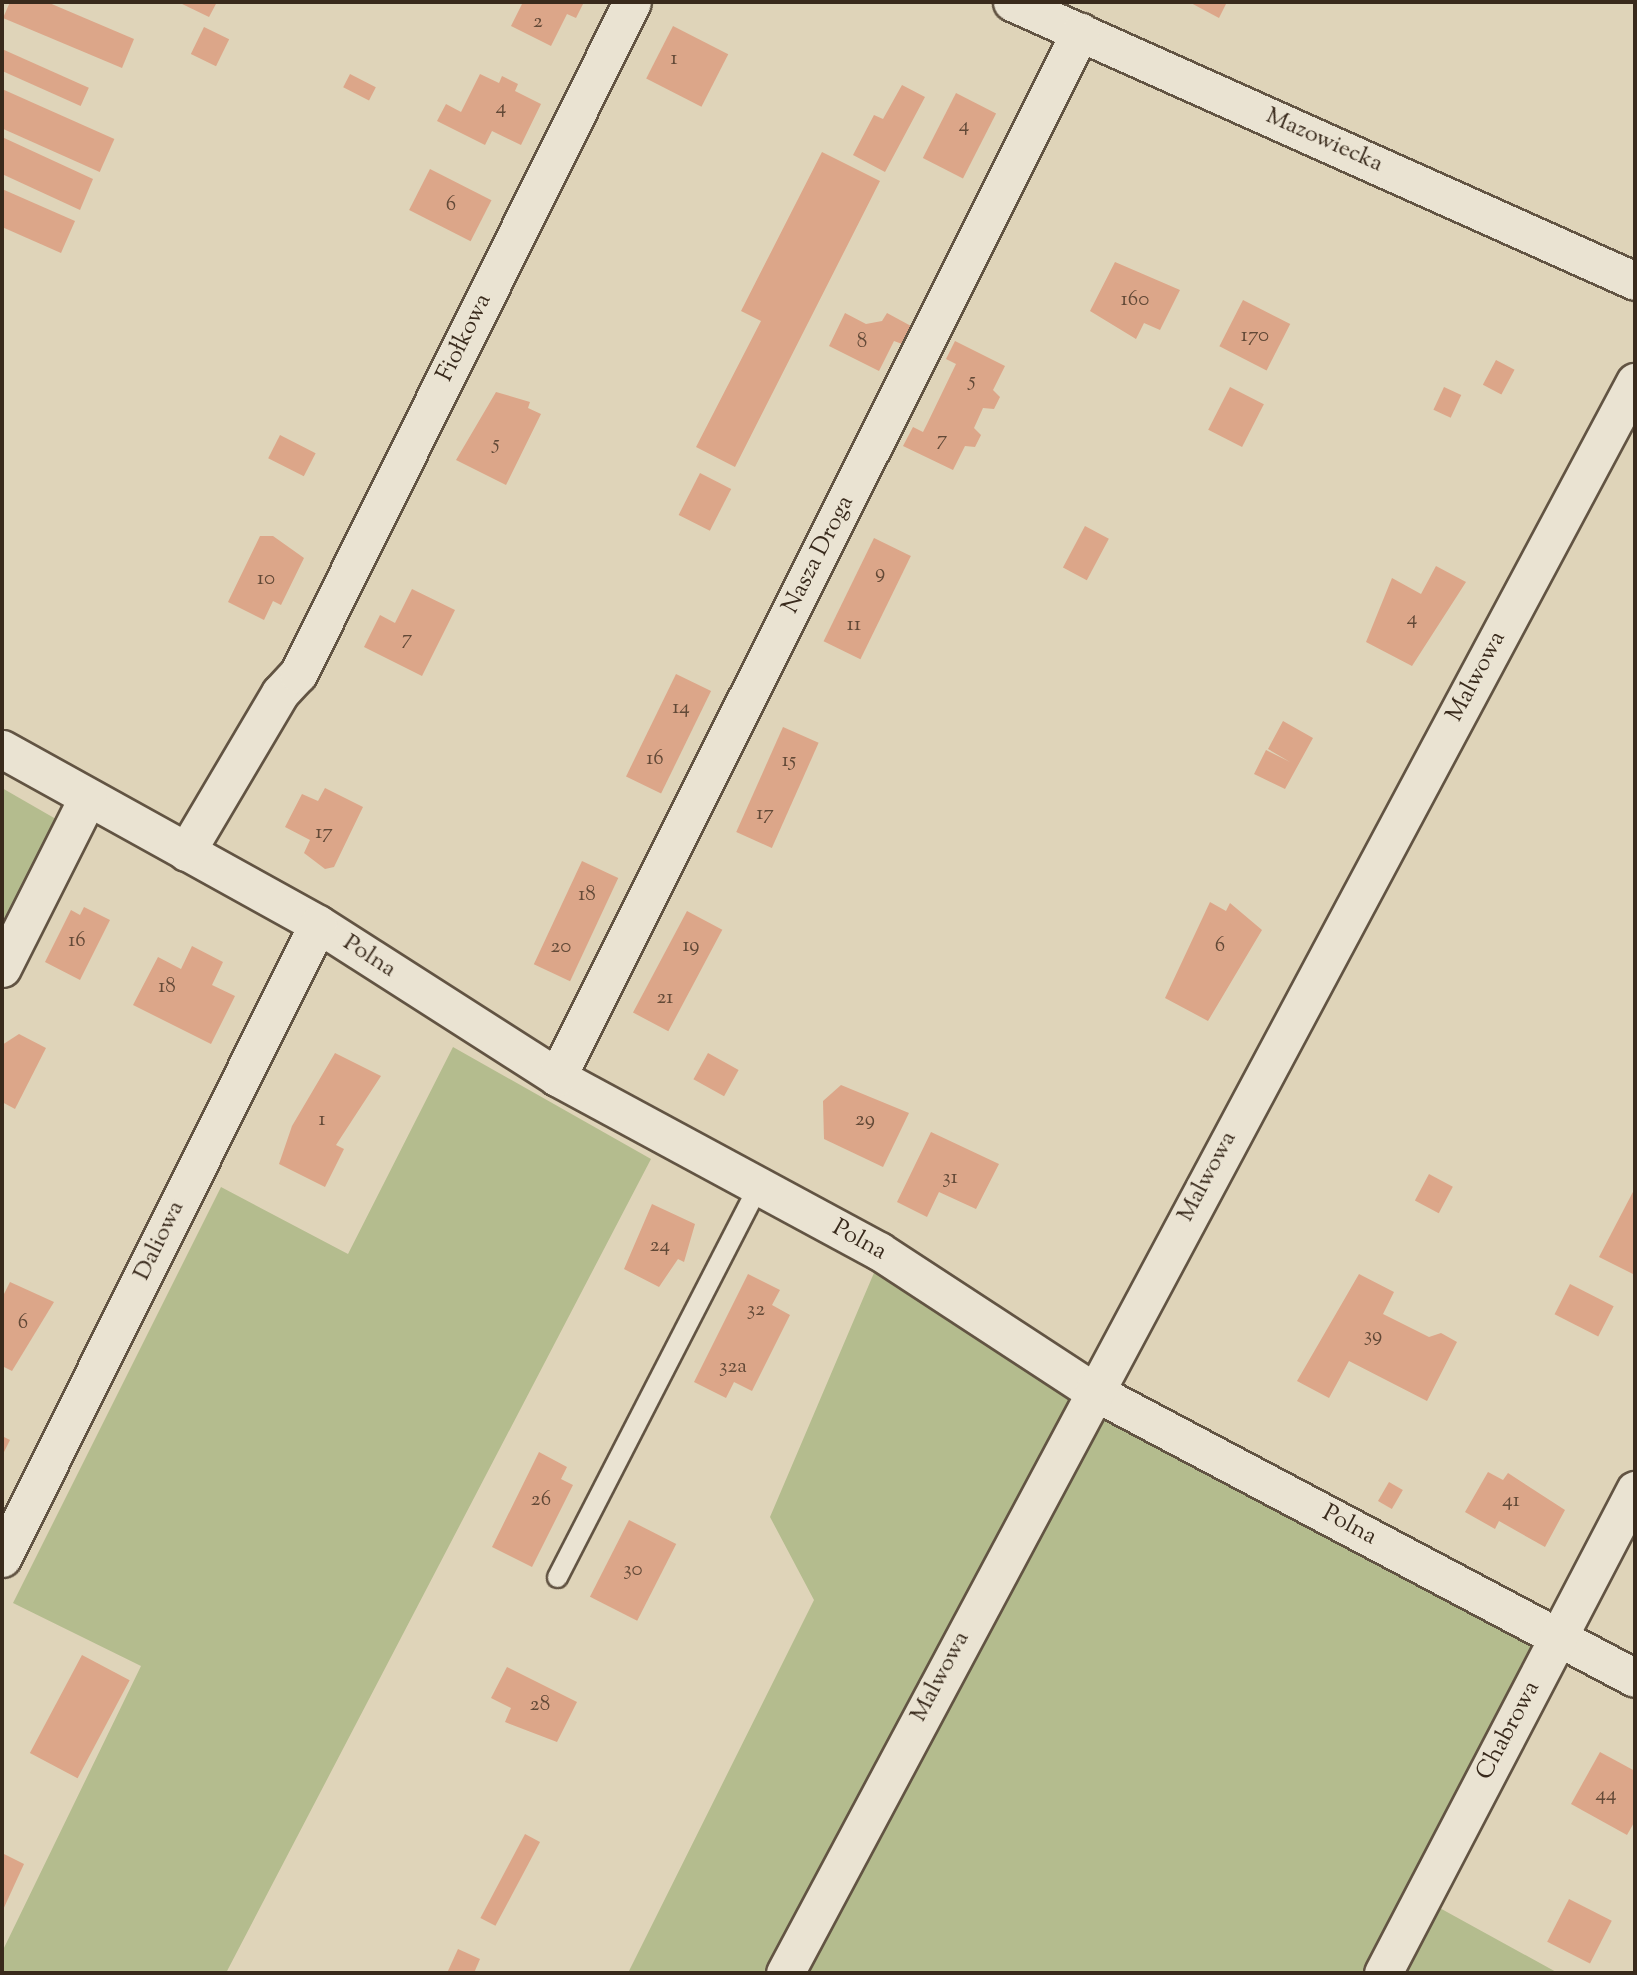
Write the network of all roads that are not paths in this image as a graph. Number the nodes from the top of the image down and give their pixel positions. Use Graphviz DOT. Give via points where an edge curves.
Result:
graph roads {
  1 [pos="632,2"];
  2 [pos="1012,2"];
  3 [pos="1080,32"];
  4 [pos="1635,281"];
  5 [pos="1635,382"];
  6 [pos="2,748"];
  7 [pos="88,797"];
  8 [pos="186,852"];
  9 [pos="318,925"];
  10 [pos="2,968"];
  11 [pos="557,1077"];
  12 [pos="758,1186"];
  13 [pos="1093,1391"];
  14 [pos="1635,1490"];
  15 [pos="2,1558"];
  16 [pos="557,1577"];
  17 [pos="1558,1637"];
  18 [pos="1635,1678"];
  19 [pos="785,1973"];
  20 [pos="1382,1973"];
  1 -- 8 [label="street, Fiołkowa" via="298,674 280,693"];
  2 -- 3 [label="street, Mazowiecka"];
  3 -- 4 [label="street, Mazowiecka"];
  3 -- 11 [label="street, Nasza Droga"];
  5 -- 13 [label="street, Malwowa"];
  6 -- 7 [label="street, Polna"];
  7 -- 8 [label="street, Polna"];
  7 -- 10 [label="street"];
  8 -- 9 [label="street, Polna"];
  9 -- 11 [label="street, Polna"];
  9 -- 15 [label="street, Daliowa"];
  11 -- 12 [label="street, Polna"];
  12 -- 13 [label="street, Polna" via="879,1251"];
  12 -- 16 [label="lane"];
  13 -- 17 [label="street, Polna"];
  13 -- 19 [label="street, Malwowa"];
  14 -- 17 [label="street, Chabrowa"];
  17 -- 18 [label="street, Polna"];
  17 -- 20 [label="street, Chabrowa"];
}
